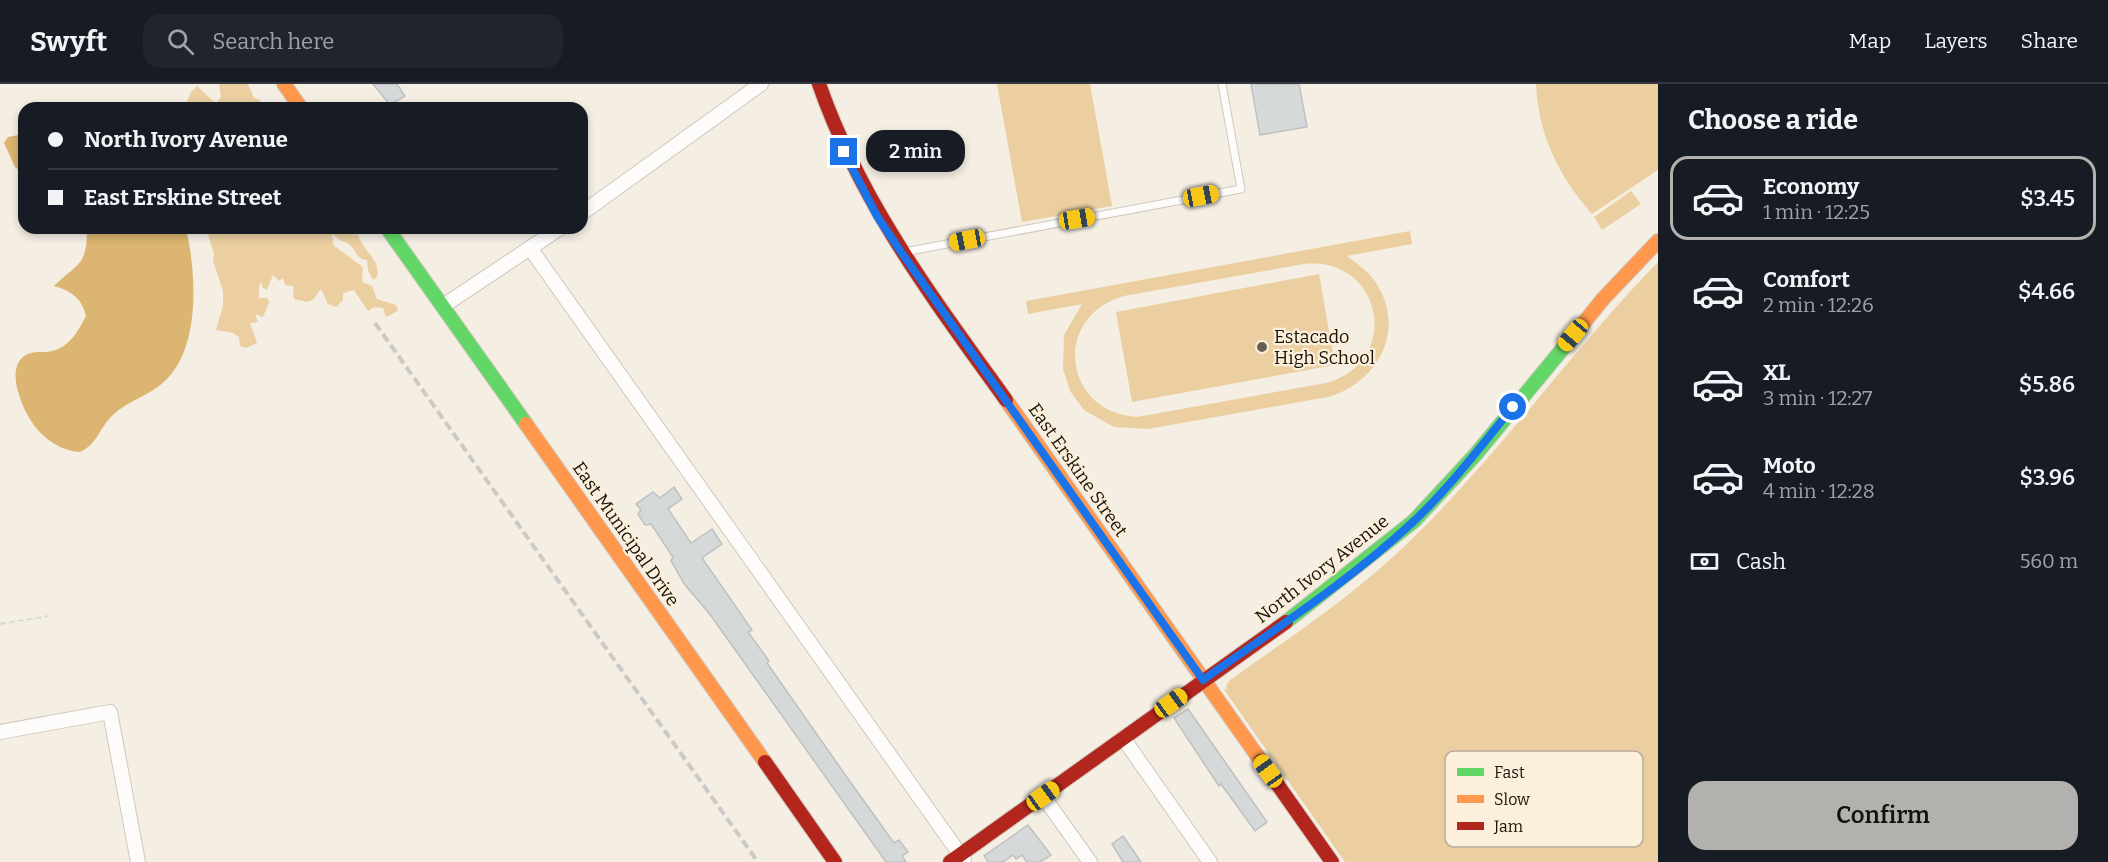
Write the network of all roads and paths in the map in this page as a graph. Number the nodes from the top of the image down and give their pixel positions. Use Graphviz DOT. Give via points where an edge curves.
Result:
graph roads {
  1 [pos="284,84"];
  2 [pos="761,84"];
  3 [pos="819,84"];
  4 [pos="1222,84"];
  5 [pos="297,102"];
  6 [pos="588,209"];
  7 [pos="391,234"];
  8 [pos="551,234"];
  9 [pos="1658,241"];
  10 [pos="530,248"];
  11 [pos="901,252"];
  12 [pos="443,306"];
  13 [pos="49,616"];
  14 [pos="0,624"];
  15 [pos="1203,680"];
  16 [pos="0,732"];
  17 [pos="1123,738"];
  18 [pos="1043,796"];
  19 [pos="959,860"];
  20 [pos="138,862"];
  21 [pos="835,862"];
  22 [pos="1090,862"];
  23 [pos="1210,862"];
  24 [pos="1332,862"];
  1 -- 5 [label="street"];
  2 -- 6 [label="street"];
  3 -- 11 [label="street, East Erskine Street" via="844,152 877,216"];
  4 -- 11 [label="lane" via="1241,189"];
  7 -- 12 [label="street, East Municipal Drive"];
  8 -- 10 [label="street"];
  9 -- 15 [label="street, North Ivory Avenue" via="1603,299 1476,454 1414,521 1307,607"];
  10 -- 12 [label="street"];
  10 -- 19 [label="street"];
  11 -- 15 [label="street, East Erskine Street"];
  12 -- 21 [label="street, East Municipal Drive"];
  13 -- 14 [label="path"];
  15 -- 17 [label="street, North Ivory Avenue"];
  15 -- 24 [label="street, East Erskine Street"];
  16 -- 20 [label="street" via="110,712"];
  17 -- 18 [label="street, North Ivory Avenue"];
  17 -- 23 [label="street"];
  18 -- 19 [label="street, North Ivory Avenue"];
  18 -- 22 [label="street"];
}
